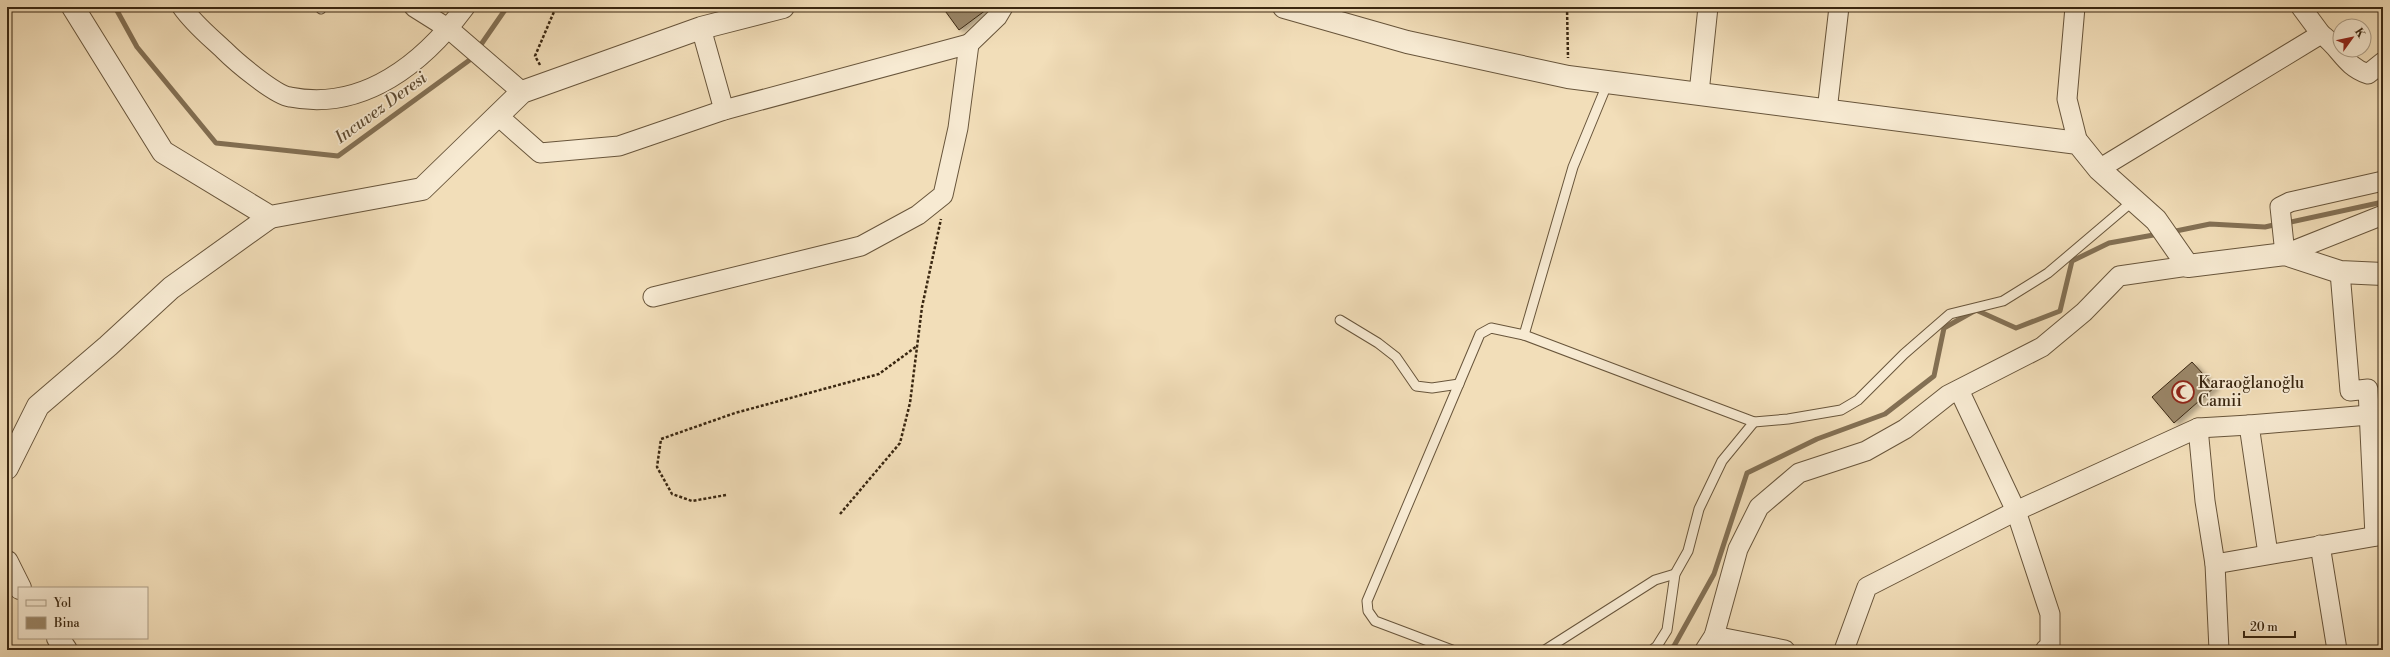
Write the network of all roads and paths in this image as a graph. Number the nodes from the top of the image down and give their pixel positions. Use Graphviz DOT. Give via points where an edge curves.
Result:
graph roads {
  1 [pos="73,7"];
  2 [pos="182,7"];
  3 [pos="414,7"];
  4 [pos="466,7"];
  5 [pos="556,7"];
  6 [pos="783,7"];
  7 [pos="1003,7"];
  8 [pos="1284,7"];
  9 [pos="1567,7"];
  10 [pos="1708,7"];
  11 [pos="1839,7"];
  12 [pos="2075,7"];
  13 [pos="2301,7"];
  14 [pos="1327,13"];
  15 [pos="701,28"];
  16 [pos="449,29"];
  17 [pos="2322,34"];
  18 [pos="969,44"];
  19 [pos="2383,62"];
  20 [pos="1568,77"];
  21 [pos="1608,82"];
  22 [pos="548,83"];
  23 [pos="522,92"];
  24 [pos="1699,93"];
  25 [pos="724,110"];
  26 [pos="1827,111"];
  27 [pos="497,115"];
  28 [pos="2078,143"];
  29 [pos="2099,169"];
  30 [pos="2383,181"];
  31 [pos="943,195"];
  32 [pos="2134,200"];
  33 [pos="2383,215"];
  34 [pos="270,217"];
  35 [pos="2285,254"];
  36 [pos="2188,266"];
  37 [pos="2340,272"];
  38 [pos="2383,274"];
  39 [pos="653,297"];
  40 [pos="1340,320"];
  41 [pos="1524,335"];
  42 [pos="917,346"];
  43 [pos="1460,384"];
  44 [pos="2367,389"];
  45 [pos="1959,390"];
  46 [pos="2360,416"];
  47 [pos="1754,422"];
  48 [pos="2249,425"];
  49 [pos="2198,428"];
  50 [pos="7,468"];
  51 [pos="726,495"];
  52 [pos="2016,511"];
  53 [pos="840,514"];
  54 [pos="2379,536"];
  55 [pos="2320,545"];
  56 [pos="2268,554"];
  57 [pos="7,562"];
  58 [pos="2215,564"];
  59 [pos="1675,574"];
  60 [pos="20,587"];
  61 [pos="59,639"];
  62 [pos="1709,643"];
  63 [pos="2052,648"];
  64 [pos="66,650"];
  65 [pos="1452,650"];
  66 [pos="1545,650"];
  67 [pos="1652,650"];
  68 [pos="1785,650"];
  69 [pos="1844,650"];
  70 [pos="2219,650"];
  71 [pos="2337,650"];
  1 -- 34 [label="street" via="164,152"];
  2 -- 16 [label="street" via="190,19 245,70 289,97 330,99 376,87 413,65"];
  3 -- 16 [label="street"];
  4 -- 16 [label="street"];
  5 -- 22 [label="path" via="535,56"];
  6 -- 15 [label="street"];
  7 -- 18 [label="street" via="997,17"];
  8 -- 14 [label="street"];
  9 -- 20 [label="path"];
  10 -- 24 [label="street"];
  11 -- 26 [label="street"];
  12 -- 28 [label="street" via="2067,99"];
  13 -- 17 [label="street"];
  14 -- 20 [label="street" via="1408,42"];
  15 -- 22 [label="street"];
  15 -- 25 [label="street"];
  16 -- 23 [label="street"];
  17 -- 19 [label="street" via="2332,41 2354,69 2368,74"];
  17 -- 29 [label="street"];
  18 -- 25 [label="street"];
  18 -- 31 [label="street" via="958,128"];
  20 -- 21 [label="street"];
  21 -- 24 [label="street"];
  21 -- 41 [label="lane" via="1573,167"];
  22 -- 23 [label="street"];
  23 -- 27 [label="street"];
  24 -- 26 [label="street"];
  25 -- 27 [label="street" via="619,146 540,153"];
  26 -- 28 [label="street"];
  27 -- 34 [label="street" via="422,189"];
  28 -- 29 [label="street"];
  29 -- 32 [label="street"];
  30 -- 35 [label="street" via="2290,202 2280,207"];
  31 -- 39 [label="street" via="918,214 861,246"];
  31 -- 42 [label="path" via="939,231 922,307"];
  32 -- 36 [label="street" via="2156,220"];
  32 -- 47 [label="lane" via="2048,273 2003,301 1950,314 1904,354 1858,400 1841,410"];
  33 -- 35 [label="street"];
  34 -- 50 [label="street" via="171,288 38,406"];
  35 -- 36 [label="street"];
  35 -- 37 [label="street"];
  36 -- 45 [label="street" via="2119,276 2084,312 2042,348"];
  37 -- 38 [label="street"];
  37 -- 44 [label="street"];
  40 -- 43 [label="lane" via="1378,342 1396,358 1416,386 1432,388"];
  41 -- 43 [label="lane" via="1491,328 1480,334"];
  41 -- 47 [label="lane"];
  42 -- 51 [label="path" via="879,374 735,413 661,439 657,467 672,494 692,501"];
  42 -- 53 [label="path" via="910,404 900,443"];
  43 -- 65 [label="lane" via="1367,601 1368,611 1375,621"];
  44 -- 46 [label="street"];
  45 -- 52 [label="street"];
  45 -- 62 [label="street" via="1948,395 1905,429 1866,451 1799,473 1759,507 1738,549"];
  46 -- 48 [label="street"];
  46 -- 54 [label="street"];
  47 -- 59 [label="lane" via="1722,461 1699,509 1688,551"];
  48 -- 49 [label="street"];
  48 -- 56 [label="street"];
  49 -- 52 [label="street"];
  49 -- 58 [label="street" via="2205,501"];
  52 -- 63 [label="street" via="2050,614"];
  52 -- 69 [label="street" via="1867,587"];
  54 -- 55 [label="street"];
  55 -- 56 [label="street"];
  55 -- 71 [label="street"];
  56 -- 58 [label="street"];
  57 -- 60 [label="street"];
  58 -- 70 [label="street"];
  59 -- 66 [label="lane" via="1655,580"];
  59 -- 67 [label="lane" via="1667,630"];
  61 -- 64 [label="street"];
  62 -- 68 [label="street"];
}
